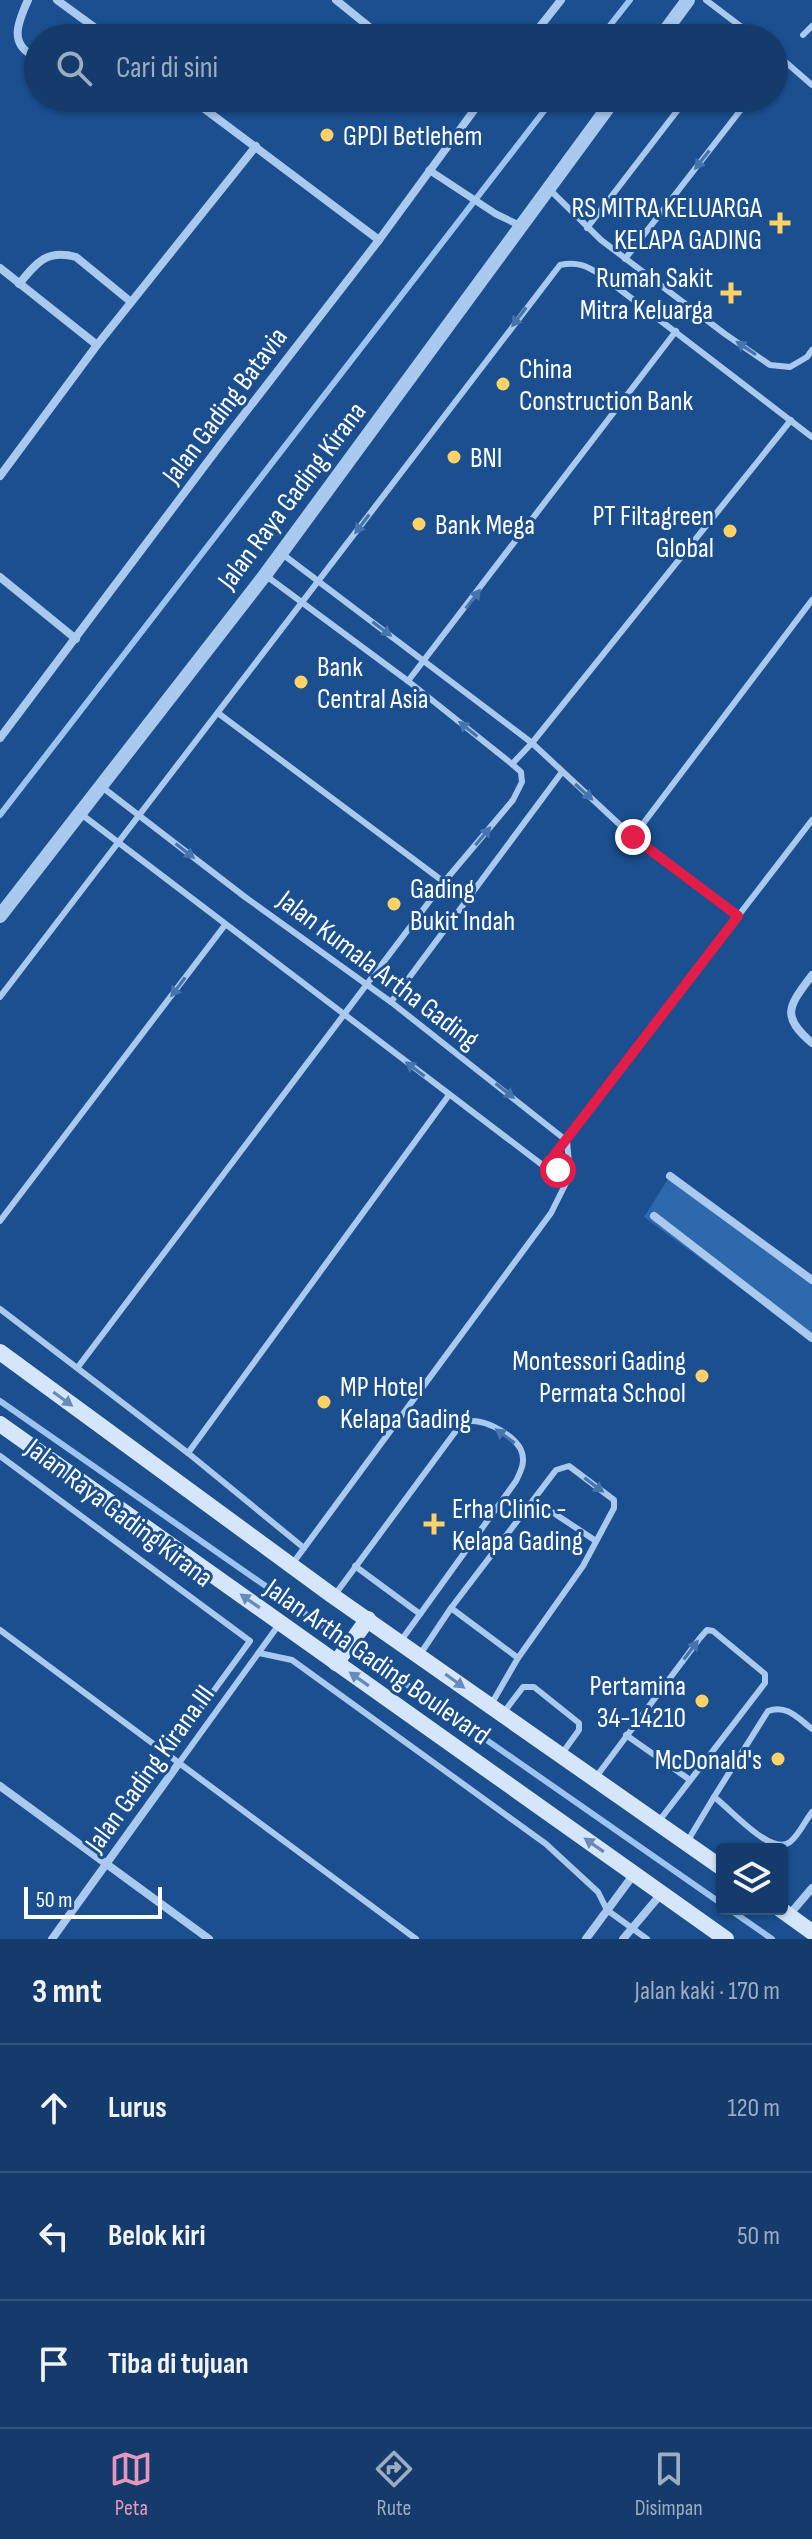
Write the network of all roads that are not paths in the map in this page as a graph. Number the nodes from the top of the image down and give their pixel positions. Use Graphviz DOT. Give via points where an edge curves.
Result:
graph roads {
  1 [pos="28,0"];
  2 [pos="57,0"];
  3 [pos="561,0"];
  4 [pos="688,0"];
  5 [pos="706,0"];
  6 [pos="342,2"];
  7 [pos="89,24"];
  8 [pos="367,24"];
  9 [pos="542,24"];
  10 [pos="670,24"];
  11 [pos="738,24"];
  12 [pos="812,26"];
  13 [pos="803,35"];
  14 [pos="24,50"];
  15 [pos="788,63"];
  16 [pos="812,85"];
  17 [pos="209,112"];
  18 [pos="472,112"];
  19 [pos="605,112"];
  20 [pos="676,112"];
  21 [pos="739,112"];
  22 [pos="256,146"];
  23 [pos="429,170"];
  24 [pos="548,188"];
  25 [pos="521,226"];
  26 [pos="587,228"];
  27 [pos="379,240"];
  28 [pos="625,259"];
  29 [pos="0,268"];
  30 [pos="19,284"];
  31 [pos="131,302"];
  32 [pos="676,331"];
  33 [pos="97,345"];
  34 [pos="812,350"];
  35 [pos="791,420"];
  36 [pos="812,437"];
  37 [pos="0,476"];
  38 [pos="281,553"];
  39 [pos="265,575"];
  40 [pos="0,577"];
  41 [pos="319,582"];
  42 [pos="812,600"];
  43 [pos="303,603"];
  44 [pos="76,639"];
  45 [pos="425,661"];
  46 [pos="408,681"];
  47 [pos="218,713"];
  48 [pos="0,738"];
  49 [pos="532,743"];
  50 [pos="512,764"];
  51 [pos="562,772"];
  52 [pos="102,787"];
  53 [pos="81,814"];
  54 [pos="138,815"];
  55 [pos="812,820"];
  56 [pos="633,837"];
  57 [pos="117,842"];
  58 [pos="444,882"];
  59 [pos="0,916"];
  60 [pos="738,916"];
  61 [pos="225,925"];
  62 [pos="812,975"];
  63 [pos="365,985"];
  64 [pos="0,997"];
  65 [pos="391,1002"];
  66 [pos="343,1014"];
  67 [pos="812,1043"];
  68 [pos="449,1095"];
  69 [pos="567,1141"];
  70 [pos="545,1167"];
  71 [pos="570,1175"];
  72 [pos="670,1176"];
  73 [pos="654,1216"];
  74 [pos="0,1221"];
  75 [pos="812,1280"];
  76 [pos="0,1309"];
  77 [pos="812,1338"];
  78 [pos="0,1352"];
  79 [pos="78,1367"];
  80 [pos="0,1424"];
  81 [pos="188,1453"];
  82 [pos="0,1456"];
  83 [pos="534,1500"];
  84 [pos="596,1541"];
  85 [pos="304,1548"];
  86 [pos="291,1566"];
  87 [pos="355,1566"];
  88 [pos="333,1596"];
  89 [pos="451,1608"];
  90 [pos="420,1614"];
  91 [pos="280,1623"];
  92 [pos="364,1625"];
  93 [pos="0,1630"];
  94 [pos="400,1642"];
  95 [pos="259,1653"];
  96 [pos="419,1656"];
  97 [pos="340,1658"];
  98 [pos="518,1658"];
  99 [pos="496,1711"];
  100 [pos="812,1729"];
  101 [pos="626,1735"];
  102 [pos="167,1755"];
  103 [pos="560,1756"];
  104 [pos="179,1763"];
  105 [pos="594,1780"];
  106 [pos="690,1780"];
  107 [pos="0,1786"];
  108 [pos="714,1797"];
  109 [pos="812,1812"];
  110 [pos="658,1823"];
  111 [pos="687,1843"];
  112 [pos="716,1864"];
  113 [pos="107,1865"];
  114 [pos="634,1874"];
  115 [pos="812,1888"];
  116 [pos="662,1893"];
  117 [pos="788,1909"];
  118 [pos="607,1910"];
  119 [pos="788,1915"];
  120 [pos="632,1928"];
  121 [pos="812,1931"];
  122 [pos="52,1939"];
  123 [pos="209,1939"];
  124 [pos="416,1939"];
  125 [pos="586,1939"];
  126 [pos="623,1939"];
  127 [pos="647,1939"];
  128 [pos="726,1939"];
  1 -- 14 [label="street" via="17,30"];
  2 -- 7 [label="street"];
  3 -- 9 [label="street"];
  4 -- 10 [label="street"];
  5 -- 11 [label="lane"];
  6 -- 8 [label="street"];
  12 -- 13 [label="lane"];
  15 -- 16 [label="lane"];
  17 -- 22 [label="street"];
  18 -- 23 [label="street, Jalan Gading Batavia"];
  19 -- 24 [label="street, Jalan Raya Gading Kirana"];
  20 -- 26 [label="lane"];
  21 -- 28 [label="lane, one-way"];
  22 -- 27 [label="street"];
  22 -- 31 [label="street"];
  23 -- 25 [label="street"];
  23 -- 27 [label="street, Jalan Gading Batavia"];
  24 -- 25 [label="street, Jalan Raya Gading Kirana"];
  24 -- 26 [label="lane"];
  25 -- 38 [label="street, Jalan Raya Gading Kirana"];
  26 -- 28 [label="lane"];
  27 -- 44 [label="street, Jalan Gading Batavia"];
  34 -- 28 [label="lane, one-way" via="790,367 770,365"];
  29 -- 30 [label="street"];
  30 -- 31 [label="street" via="40,259 66,254"];
  30 -- 33 [label="street"];
  31 -- 33 [label="street"];
  32 -- 35 [label="lane"];
  32 -- 41 [label="lane, one-way" via="587,267 560,265"];
  45 -- 32 [label="lane, one-way"];
  33 -- 37 [label="street"];
  35 -- 36 [label="lane"];
  35 -- 49 [label="lane"];
  38 -- 39 [label="street, Jalan Raya Gading Kirana"];
  38 -- 41 [label="lane"];
  39 -- 43 [label="lane"];
  39 -- 52 [label="street, Jalan Raya Gading Kirana"];
  40 -- 44 [label="street"];
  41 -- 43 [label="lane"];
  41 -- 45 [label="lane, one-way"];
  42 -- 56 [label="lane"];
  43 -- 46 [label="lane"];
  43 -- 47 [label="lane"];
  44 -- 48 [label="street, Jalan Gading Batavia"];
  45 -- 46 [label="lane"];
  45 -- 49 [label="lane"];
  50 -- 46 [label="lane, one-way"];
  47 -- 54 [label="lane"];
  47 -- 58 [label="lane"];
  49 -- 50 [label="lane"];
  49 -- 51 [label="lane"];
  58 -- 50 [label="lane, one-way" via="518,791 521,772"];
  51 -- 56 [label="lane, one-way"];
  51 -- 65 [label="lane"];
  52 -- 53 [label="street, Jalan Raya Gading Kirana"];
  52 -- 54 [label="lane, Jalan Kumala Artha Gading"];
  53 -- 57 [label="lane"];
  53 -- 59 [label="street, Jalan Raya Gading Kirana"];
  54 -- 57 [label="lane"];
  54 -- 63 [label="lane, Jalan Kumala Artha Gading, one-way"];
  55 -- 60 [label="lane"];
  56 -- 60 [label="lane"];
  57 -- 61 [label="lane"];
  57 -- 64 [label="lane"];
  58 -- 63 [label="lane"];
  60 -- 69 [label="lane"];
  61 -- 66 [label="lane"];
  61 -- 74 [label="lane, one-way"];
  62 -- 67 [label="street" via="791,1003 790,1017"];
  63 -- 65 [label="lane, Jalan Kumala Artha Gading"];
  63 -- 66 [label="lane"];
  65 -- 69 [label="lane, Jalan Kumala Artha Gading, one-way"];
  68 -- 66 [label="lane, one-way"];
  66 -- 79 [label="lane"];
  68 -- 70 [label="lane"];
  68 -- 81 [label="lane"];
  69 -- 70 [label="lane"];
  69 -- 71 [label="lane"];
  70 -- 71 [label="lane"];
  71 -- 85 [label="lane" via="551,1213"];
  72 -- 75 [label="street"];
  73 -- 77 [label="street"];
  76 -- 79 [label="lane"];
  78 -- 86 [label="main road, Jalan Artha Gading Boulevard, one-way"];
  79 -- 81 [label="lane"];
  91 -- 80 [label="main road, Jalan Artha Gading Boulevard, one-way"];
  81 -- 85 [label="lane"];
  82 -- 102 [label="lane, Jalan Raya Gading Kirana" via="250,1641"];
  83 -- 84 [label="lane"];
  83 -- 84 [label="lane, one-way" via="556,1470 569,1466 614,1500"];
  83 -- 89 [label="lane"];
  84 -- 98 [label="lane"];
  85 -- 86 [label="lane"];
  86 -- 88 [label="main road, Jalan Artha Gading Boulevard"];
  87 -- 88 [label="lane"];
  87 -- 90 [label="lane"];
  90 -- 87 [label="lane, one-way" via="516,1481 523,1460 511,1439 478,1419 461,1424"];
  88 -- 92 [label="main road, Jalan Artha Gading Boulevard"];
  89 -- 96 [label="lane"];
  89 -- 98 [label="lane"];
  90 -- 94 [label="lane"];
  91 -- 95 [label="lane, Jalan Gading Kirana III"];
  91 -- 97 [label="main road, Jalan Artha Gading Boulevard"];
  92 -- 94 [label="main road, Jalan Artha Gading Boulevard"];
  92 -- 97 [label="main road"];
  93 -- 102 [label="lane"];
  94 -- 96 [label="main road, Jalan Artha Gading Boulevard"];
  95 -- 104 [label="lane, Jalan Gading Kirana III"];
  95 -- 118 [label="lane" via="292,1660 546,1844 598,1892"];
  96 -- 99 [label="main road, Jalan Artha Gading Boulevard, one-way"];
  114 -- 97 [label="main road, Jalan Artha Gading Boulevard, one-way"];
  98 -- 99 [label="lane"];
  99 -- 103 [label="main road, Jalan Artha Gading Boulevard"];
  99 -- 103 [label="lane" via="523,1687 534,1687 579,1723"];
  100 -- 108 [label="lane" via="787,1710 768,1711"];
  101 -- 105 [label="lane"];
  101 -- 106 [label="lane"];
  101 -- 106 [label="lane, one-way" via="700,1638 713,1631 766,1677"];
  102 -- 104 [label="lane"];
  103 -- 105 [label="main road, Jalan Artha Gading Boulevard"];
  104 -- 113 [label="street, Jalan Gading Kirana III"];
  104 -- 124 [label="lane"];
  105 -- 110 [label="main road, Jalan Artha Gading Boulevard"];
  106 -- 110 [label="lane"];
  107 -- 113 [label="street"];
  108 -- 109 [label="lane" via="768,1844 781,1846 790,1843"];
  108 -- 111 [label="lane"];
  110 -- 111 [label="main road, Jalan Artha Gading Boulevard"];
  111 -- 112 [label="main road, Jalan Artha Gading Boulevard"];
  113 -- 122 [label="street, Jalan Gading Kirana III"];
  113 -- 123 [label="street"];
  114 -- 116 [label="main road, Jalan Artha Gading Boulevard"];
  114 -- 118 [label="street"];
  115 -- 117 [label="street"];
  116 -- 120 [label="street"];
  116 -- 128 [label="main road, Jalan Artha Gading Boulevard"];
  118 -- 120 [label="lane"];
  118 -- 125 [label="street"];
  119 -- 121 [label="main road"];
  120 -- 126 [label="street"];
  120 -- 127 [label="lane"];
}
